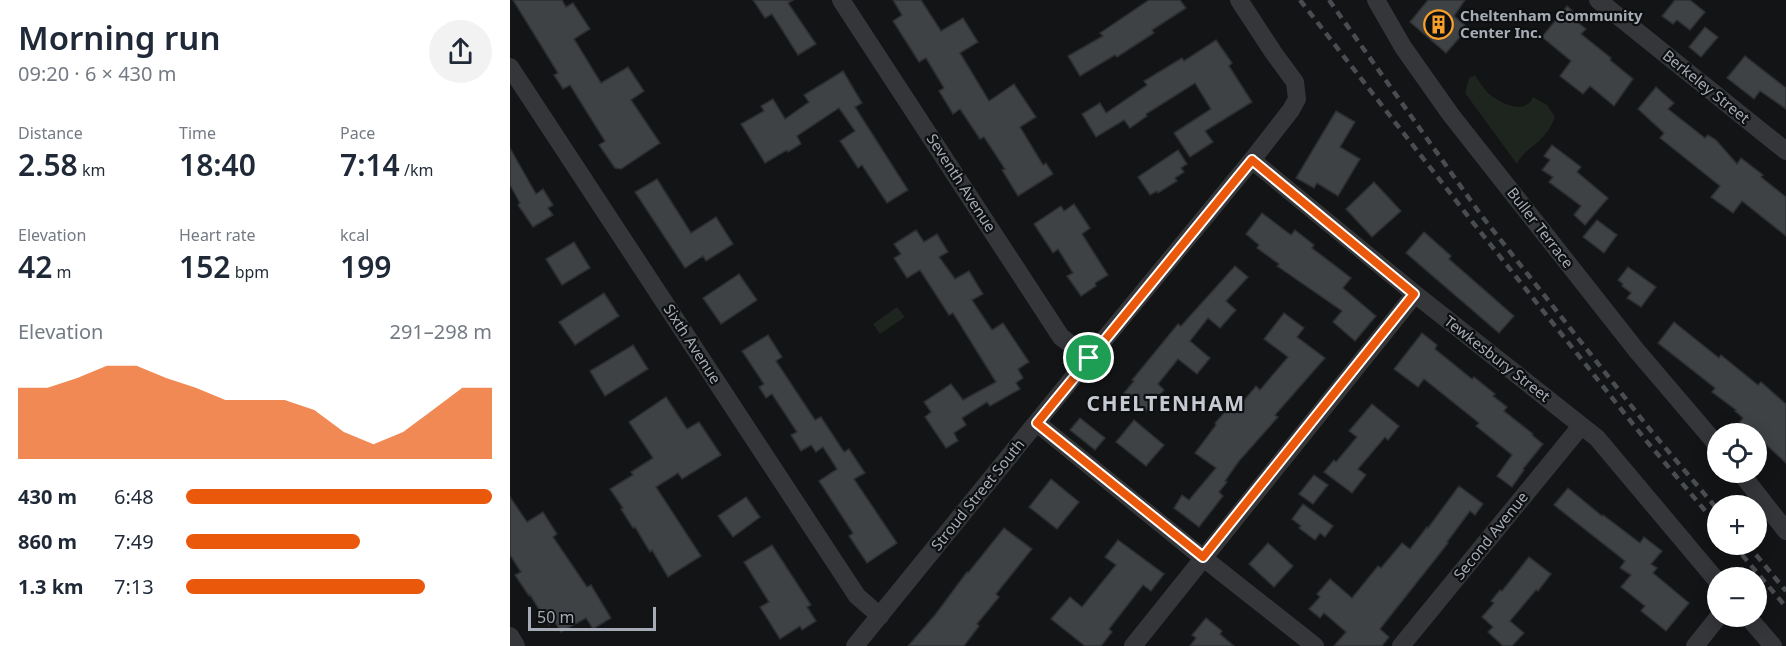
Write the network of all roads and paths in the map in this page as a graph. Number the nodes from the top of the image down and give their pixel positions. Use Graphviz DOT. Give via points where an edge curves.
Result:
graph roads {
  1 [pos="841,0"];
  2 [pos="1239,0"];
  3 [pos="1376,0"];
  4 [pos="1598,0"];
  5 [pos="510,67"];
  6 [pos="1786,151"];
  7 [pos="1252,160"];
  8 [pos="1414,294"];
  9 [pos="1089,358"];
  10 [pos="1037,423"];
  11 [pos="1581,426"];
  12 [pos="1707,433"];
  13 [pos="1749,483"];
  14 [pos="1786,531"];
  15 [pos="1203,557"];
  16 [pos="1707,569"];
  17 [pos="880,616"];
  18 [pos="1710,627"];
  19 [pos="1757,627"];
  20 [pos="510,636"];
  21 [pos="516,646"];
  22 [pos="855,646"];
  23 [pos="1133,646"];
  24 [pos="1315,646"];
  25 [pos="1401,646"];
  26 [pos="1695,646"];
  27 [pos="1773,646"];
  1 -- 9 [label="street, Seventh Avenue" via="1061,337"];
  2 -- 7 [label="street, Stroud Street South" via="1297,90 1290,110"];
  3 -- 12 [label="street, Buller Terrace" via="1403,47 1451,115 1637,351"];
  4 -- 6 [label="street, Berkeley Street"];
  5 -- 17 [label="street, Sixth Avenue" via="857,596"];
  7 -- 8 [label="street, Tewkesbury Street"];
  7 -- 9 [label="street, Stroud Street South"];
  8 -- 11 [label="street, Tewkesbury Street"];
  8 -- 15 [label="street"];
  9 -- 10 [label="street, Stroud Street South"];
  10 -- 15 [label="street"];
  10 -- 17 [label="street, Stroud Street South"];
  11 -- 16 [label="street, Tewkesbury Street" via="1597,438"];
  11 -- 25 [label="street, Second Avenue"];
  13 -- 14 [label="street"];
  15 -- 23 [label="street"];
  15 -- 24 [label="street"];
  17 -- 22 [label="street, Stroud Street South"];
  18 -- 26 [label="street"];
  19 -- 27 [label="street"];
  20 -- 21 [label="street"];
}
